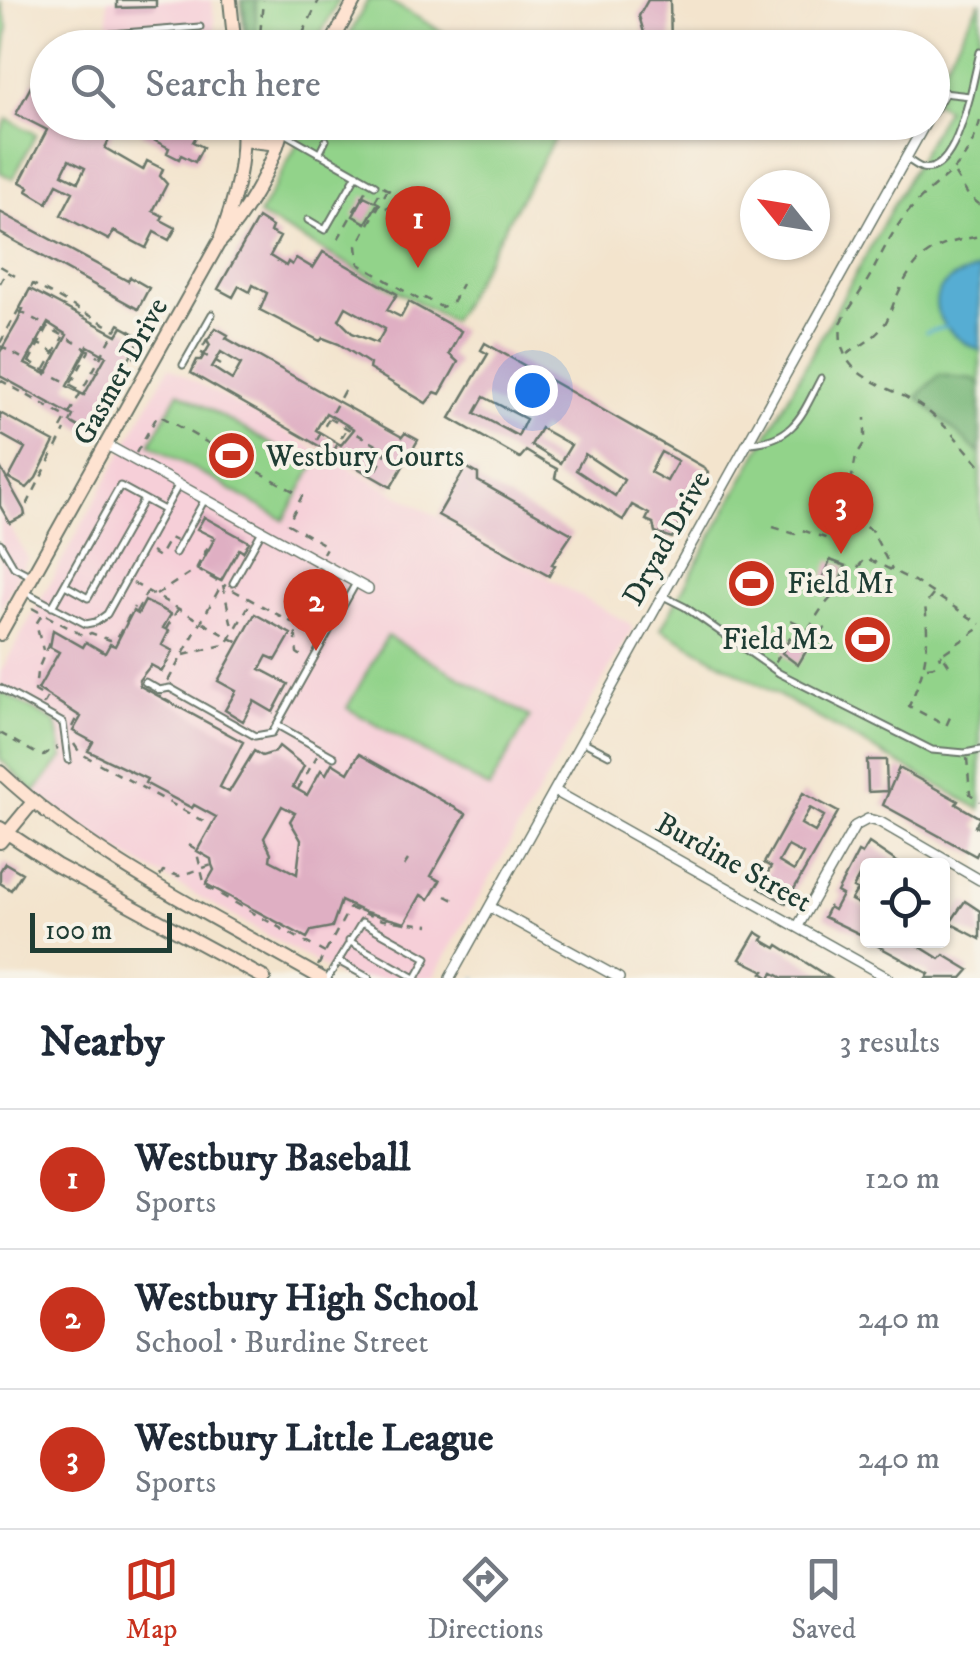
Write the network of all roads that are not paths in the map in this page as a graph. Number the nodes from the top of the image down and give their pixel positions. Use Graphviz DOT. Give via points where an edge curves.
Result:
graph roads {
  1 [pos="230,0"];
  2 [pos="355,0"];
  3 [pos="200,27"];
  4 [pos="162,30"];
  5 [pos="233,30"];
  6 [pos="339,30"];
  7 [pos="980,52"];
  8 [pos="950,95"];
  9 [pos="970,96"];
  10 [pos="243,140"];
  11 [pos="272,140"];
  12 [pos="280,140"];
  13 [pos="301,140"];
  14 [pos="326,140"];
  15 [pos="916,140"];
  16 [pos="319,154"];
  17 [pos="905,158"];
  18 [pos="356,174"];
  19 [pos="373,184"];
  20 [pos="308,220"];
  21 [pos="218,244"];
  22 [pos="212,314"];
  23 [pos="183,365"];
  24 [pos="821,378"];
  25 [pos="747,443"];
  26 [pos="107,445"];
  27 [pos="179,484"];
  28 [pos="144,499"];
  29 [pos="205,499"];
  30 [pos="164,510"];
  31 [pos="262,531"];
  32 [pos="0,543"];
  33 [pos="174,553"];
  34 [pos="32,577"];
  35 [pos="233,583"];
  36 [pos="356,583"];
  37 [pos="64,585"];
  38 [pos="368,589"];
  39 [pos="24,591"];
  40 [pos="662,596"];
  41 [pos="52,607"];
  42 [pos="0,634"];
  43 [pos="145,682"];
  44 [pos="0,688"];
  45 [pos="277,726"];
  46 [pos="582,740"];
  47 [pos="980,750"];
  48 [pos="610,755"];
  49 [pos="66,757"];
  50 [pos="334,757"];
  51 [pos="0,772"];
  52 [pos="554,791"];
  53 [pos="33,802"];
  54 [pos="2,835"];
  55 [pos="980,880"];
  56 [pos="490,907"];
  57 [pos="798,926"];
  58 [pos="242,932"];
  59 [pos="349,941"];
  60 [pos="227,957"];
  61 [pos="338,961"];
  62 [pos="322,974"];
  63 [pos="264,978"];
  64 [pos="369,978"];
  65 [pos="416,978"];
  66 [pos="450,978"];
  67 [pos="618,978"];
  68 [pos="888,978"];
  1 -- 5 [label="street"];
  2 -- 6 [label="street"];
  3 -- 4 [label="lane"];
  7 -- 9 [label="lane"];
  8 -- 9 [label="lane"];
  9 -- 17 [label="lane" via="945,158 924,168"];
  10 -- 11 [label="street"];
  10 -- 21 [label="street" via="236,194"];
  12 -- 21 [label="street, Gasmer Drive"];
  13 -- 16 [label="lane"];
  14 -- 16 [label="lane"];
  15 -- 17 [label="street, Dryad Drive"];
  16 -- 18 [label="lane"];
  17 -- 25 [label="street, Dryad Drive"];
  18 -- 19 [label="lane"];
  18 -- 20 [label="lane" via="325,230"];
  21 -- 26 [label="street, Gasmer Drive"];
  22 -- 23 [label="lane"];
  24 -- 25 [label="lane" via="798,423 774,442"];
  25 -- 40 [label="street, Dryad Drive"];
  26 -- 27 [label="street"];
  26 -- 34 [label="street, Gasmer Drive"];
  27 -- 29 [label="street"];
  27 -- 30 [label="lane"];
  28 -- 30 [label="lane"];
  28 -- 37 [label="lane" via="120,486"];
  28 -- 37 [label="lane" via="88,598"];
  29 -- 31 [label="street"];
  29 -- 33 [label="lane"];
  30 -- 41 [label="lane" via="107,614 86,624"];
  31 -- 35 [label="lane"];
  31 -- 36 [label="street"];
  32 -- 34 [label="lane" via="14,567"];
  34 -- 39 [label="street, Gasmer Drive"];
  36 -- 38 [label="street"];
  36 -- 45 [label="lane"];
  37 -- 41 [label="lane"];
  39 -- 41 [label="lane"];
  39 -- 42 [label="street, Gasmer Drive"];
  40 -- 46 [label="street, Dryad Drive"];
  40 -- 47 [label="lane" via="772,667 932,750"];
  43 -- 45 [label="lane" via="170,688 254,736"];
  44 -- 49 [label="lane" via="63,723"];
  45 -- 50 [label="lane"];
  46 -- 48 [label="lane"];
  46 -- 52 [label="street, Dryad Drive"];
  51 -- 53 [label="street"];
  52 -- 56 [label="street, Dryad Drive"];
  52 -- 57 [label="street, Burdine Street"];
  53 -- 54 [label="street"];
  53 -- 58 [label="street" via="92,848"];
  54 -- 60 [label="street"];
  55 -- 57 [label="street" via="868,819 855,826"];
  56 -- 66 [label="street, Dryad Drive"];
  56 -- 67 [label="street"];
  57 -- 68 [label="street, Burdine Street"];
  58 -- 60 [label="street"];
  58 -- 62 [label="street"];
  59 -- 61 [label="lane"];
  59 -- 65 [label="lane"];
  59 -- 65 [label="lane" via="358,922 427,958"];
  60 -- 63 [label="street"];
  61 -- 62 [label="lane"];
  61 -- 64 [label="lane"];
}
